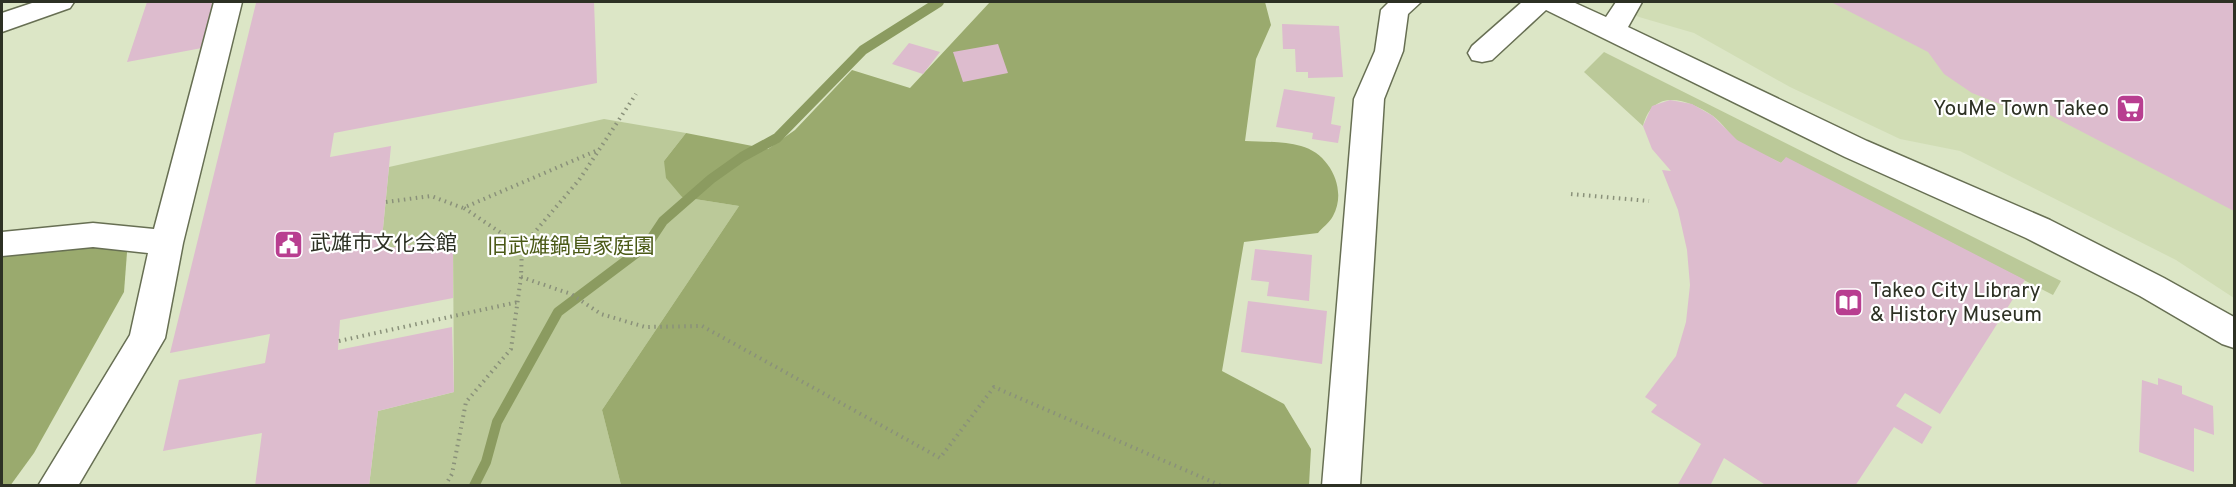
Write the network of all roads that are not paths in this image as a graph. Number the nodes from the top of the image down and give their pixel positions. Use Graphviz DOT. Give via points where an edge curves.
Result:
graph roads {
  1 [pos="60,2"];
  2 [pos="228,2"];
  3 [pos="1407,2"];
  4 [pos="1538,2"];
  5 [pos="1552,2"];
  6 [pos="1629,2"];
  7 [pos="2,23"];
  8 [pos="1612,30"];
  9 [pos="1482,53"];
  10 [pos="167,243"];
  11 [pos="2,244"];
  12 [pos="2235,334"];
  13 [pos="57,486"];
  14 [pos="1341,486"];
  1 -- 7 [label="street"];
  2 -- 10 [label="street"];
  3 -- 14 [label="street" via="1395,10 1389,51 1369,99"];
  4 -- 9 [label="street"];
  5 -- 8 [label="street"];
  6 -- 8 [label="street"];
  8 -- 12 [label="street" via="1856,149 2028,224 2152,286"];
  10 -- 11 [label="street" via="93,235"];
  10 -- 13 [label="street" via="147,338"];
}
